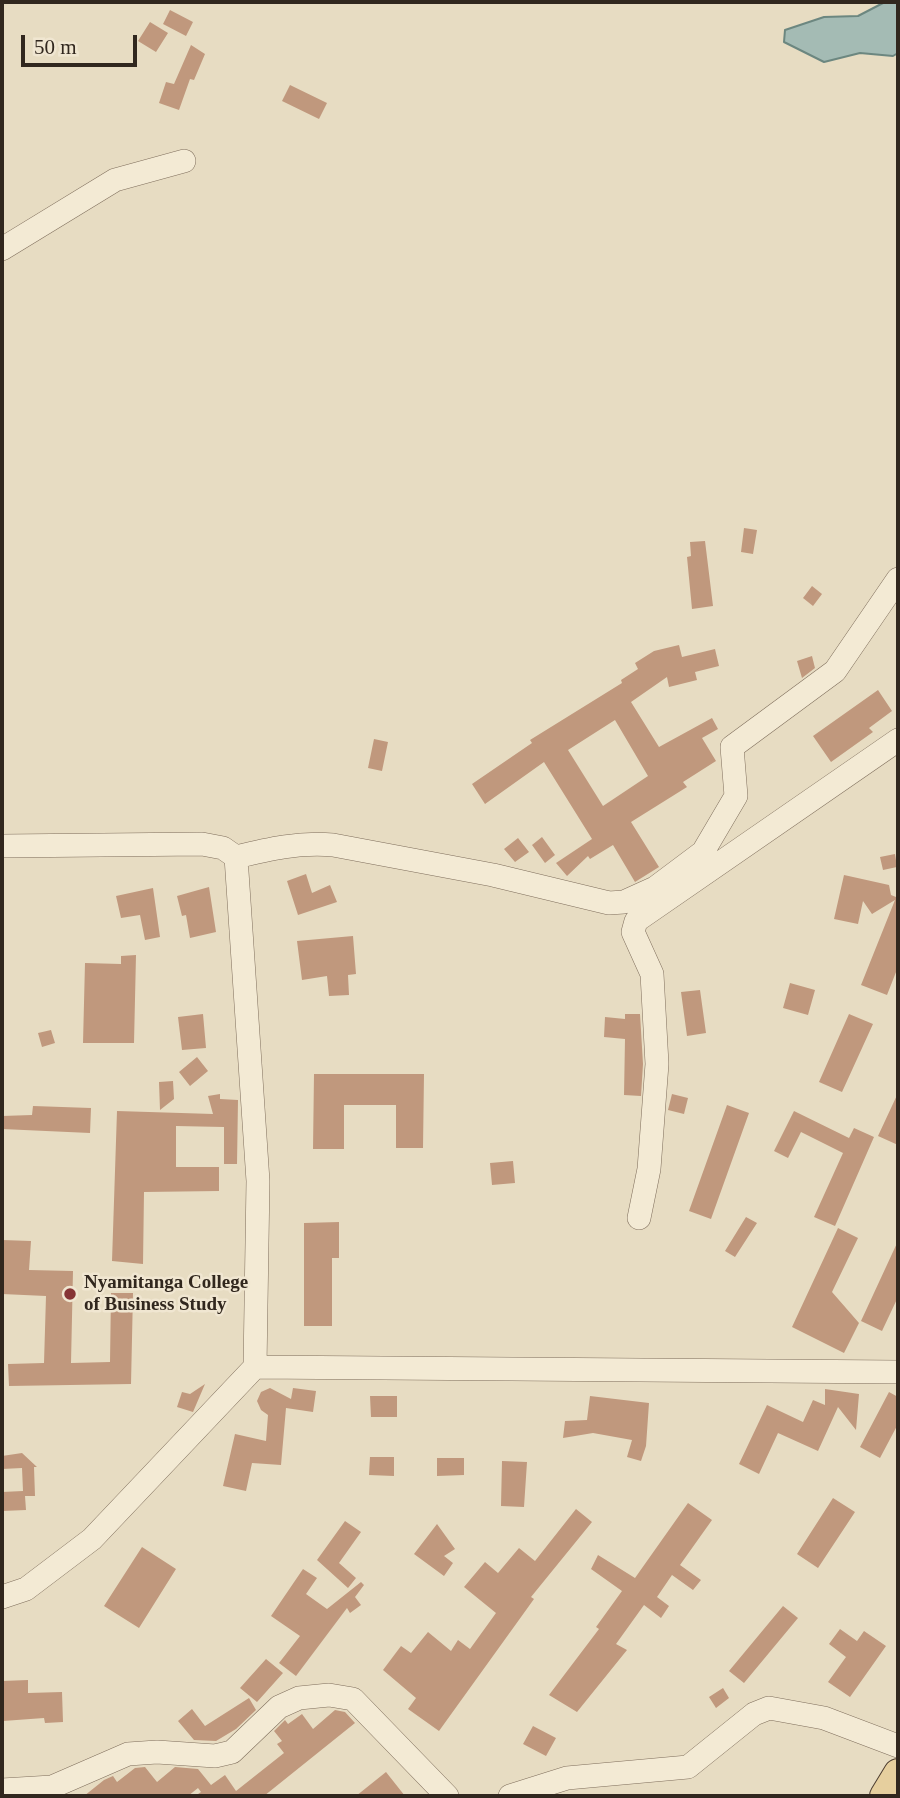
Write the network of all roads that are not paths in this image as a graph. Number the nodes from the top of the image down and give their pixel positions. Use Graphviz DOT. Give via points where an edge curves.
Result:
graph roads {
  1 [pos="184,161"];
  2 [pos="2,249"];
  3 [pos="898,579"];
  4 [pos="898,740"];
  5 [pos="2,846"];
  6 [pos="236,857"];
  7 [pos="639,1218"];
  8 [pos="255,1367"];
  9 [pos="898,1372"];
  10 [pos="2,1597"];
  11 [pos="898,1746"];
  12 [pos="898,1773"];
  13 [pos="2,1790"];
  14 [pos="447,1796"];
  15 [pos="510,1796"];
  16 [pos="884,1796"];
  1 -- 2 [label="street" via="115,180"];
  3 -- 6 [label="street" via="835,671 732,747 736,796 703,852 640,896 609,903 493,874 334,845 279,847"];
  4 -- 7 [label="street" via="636,921 633,932 652,974 657,1064 649,1169"];
  5 -- 6 [label="street" via="202,844 223,848"];
  6 -- 8 [label="street" via="258,1181"];
  8 -- 9 [label="street"];
  8 -- 10 [label="street" via="92,1539 26,1589"];
  11 -- 15 [label="street" via="824,1718 769,1708 754,1714 688,1768 567,1778"];
  12 -- 16 [label="main road"];
  13 -- 14 [label="street" via="52,1787 128,1754 215,1756 232,1752 279,1707 328,1695 353,1699"];
}
